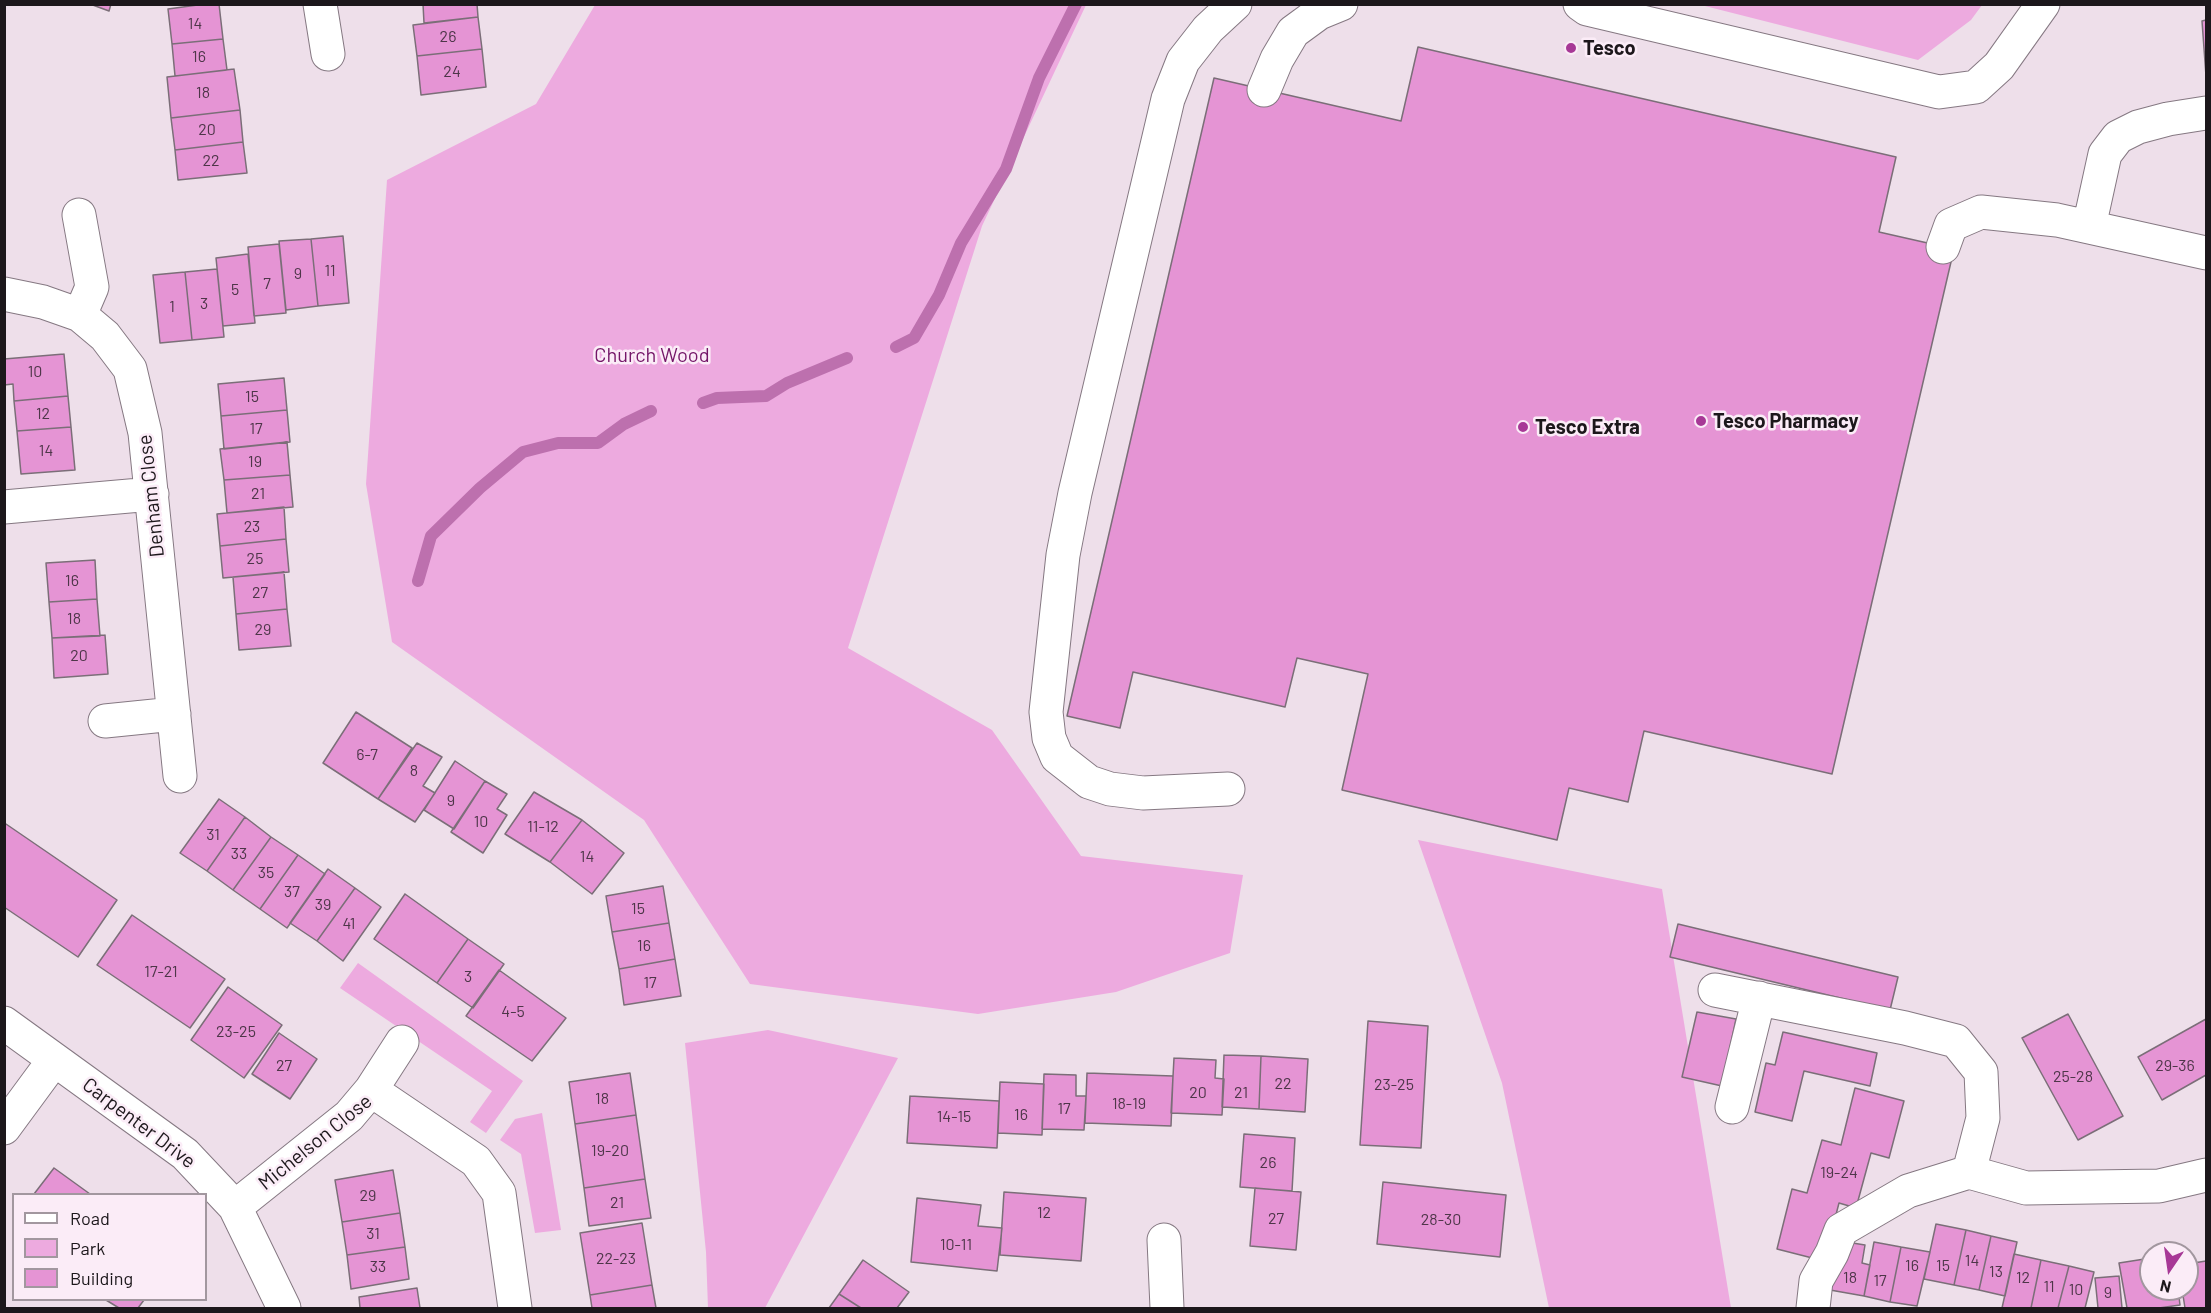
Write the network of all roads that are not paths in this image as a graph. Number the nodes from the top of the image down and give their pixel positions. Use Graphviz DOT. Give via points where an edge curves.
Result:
graph roads {
  1 [pos="320,4"];
  2 [pos="1235,4"];
  3 [pos="1341,4"];
  4 [pos="1580,4"];
  5 [pos="2043,4"];
  6 [pos="328,54"];
  7 [pos="1264,90"];
  8 [pos="2206,113"];
  9 [pos="80,215"];
  10 [pos="2089,227"];
  11 [pos="1943,247"];
  12 [pos="2206,253"];
  13 [pos="4,294"];
  14 [pos="80,315"];
  15 [pos="152,494"];
  16 [pos="4,507"];
  17 [pos="174,714"];
  18 [pos="105,721"];
  19 [pos="180,776"];
  20 [pos="1228,789"];
  21 [pos="1715,990"];
  22 [pos="1759,998"];
  23 [pos="4,1023"];
  24 [pos="402,1042"];
  25 [pos="54,1059"];
  26 [pos="371,1090"];
  27 [pos="1732,1107"];
  28 [pos="4,1128"];
  29 [pos="1970,1172"];
  30 [pos="2206,1175"];
  31 [pos="235,1207"];
  32 [pos="1164,1240"];
  33 [pos="284,1308"];
  34 [pos="515,1308"];
  35 [pos="1167,1308"];
  36 [pos="1813,1308"];
  1 -- 6 [label="street"];
  2 -- 20 [label="street" via="1208,29 1183,61 1168,99 1075,493 1063,555 1046,712 1049,738 1057,757 1089,782 1143,793"];
  3 -- 7 [label="street" via="1319,13 1293,32"];
  4 -- 5 [label="street" via="1587,9 1939,92 1976,87 1999,66"];
  8 -- 10 [label="street" via="2138,127 2118,137 2105,154"];
  9 -- 14 [label="street" via="92,287"];
  10 -- 11 [label="street" via="1981,212 1951,225"];
  10 -- 12 [label="street"];
  13 -- 14 [label="street, Denham Close"];
  14 -- 15 [label="street, Denham Close" via="105,336 130,369 145,433"];
  15 -- 16 [label="street"];
  15 -- 17 [label="street, Denham Close"];
  17 -- 18 [label="street"];
  17 -- 19 [label="street, Denham Close"];
  21 -- 22 [label="street"];
  22 -- 27 [label="street"];
  22 -- 29 [label="street" via="1956,1041 1981,1072 1983,1118"];
  23 -- 25 [label="street, Carpenter Drive"];
  24 -- 26 [label="street"];
  25 -- 28 [label="street"];
  25 -- 31 [label="street, Carpenter Drive" via="185,1154"];
  26 -- 31 [label="street, Michelson Close" via="349,1116"];
  26 -- 34 [label="street, Michelson Close" via="476,1161 499,1193"];
  29 -- 30 [label="street" via="2025,1188 2159,1186"];
  29 -- 36 [label="street" via="1908,1191 1841,1230 1816,1281"];
  31 -- 33 [label="street, Carpenter Drive"];
  32 -- 35 [label="street"];
}
